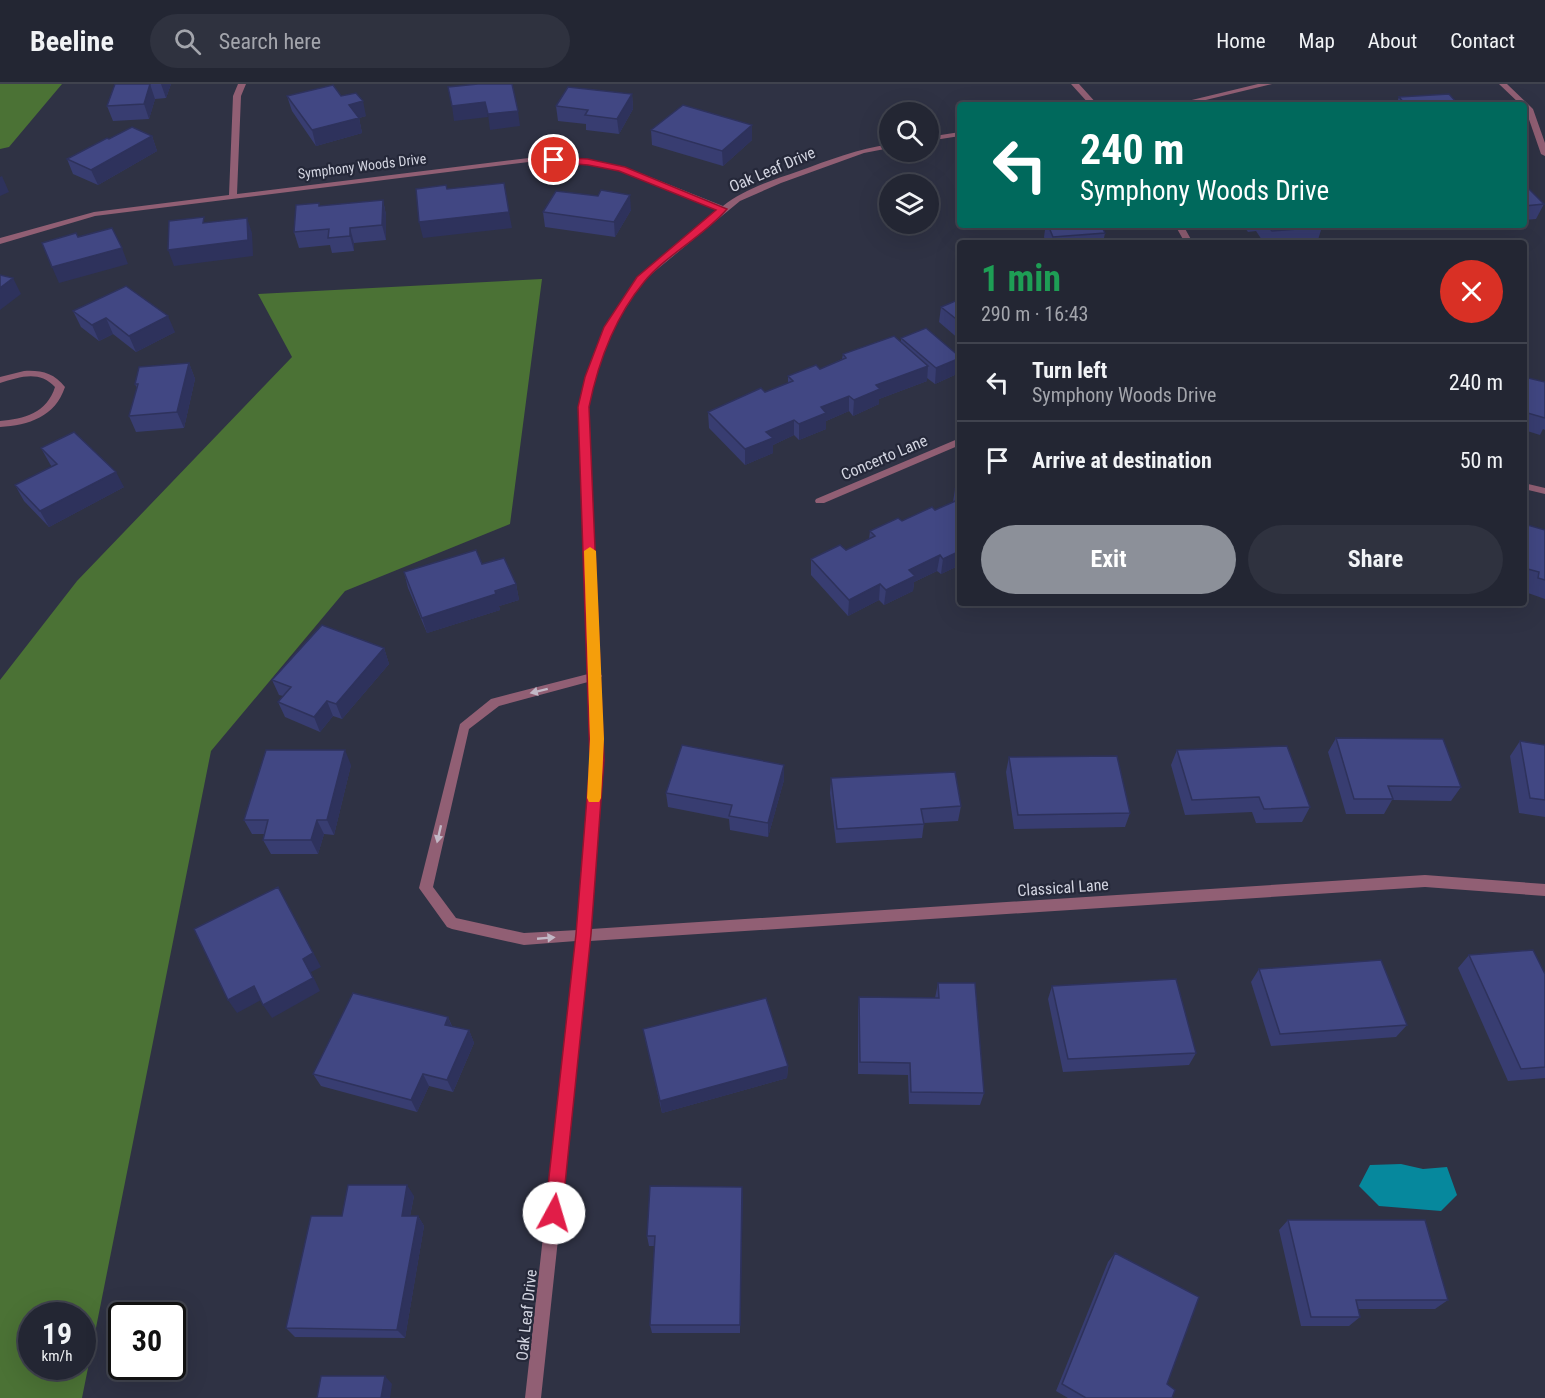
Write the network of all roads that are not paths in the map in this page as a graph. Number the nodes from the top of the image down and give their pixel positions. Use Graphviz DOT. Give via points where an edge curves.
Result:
graph roads {
  1 [pos="242,84"];
  2 [pos="1075,84"];
  3 [pos="1268,84"];
  4 [pos="1503,84"];
  5 [pos="1091,102"];
  6 [pos="1187,102"];
  7 [pos="1522,102"];
  8 [pos="1527,107"];
  9 [pos="1542,132"];
  10 [pos="957,134"];
  11 [pos="939,137"];
  12 [pos="879,148"];
  13 [pos="1545,154"];
  14 [pos="233,195"];
  15 [pos="723,209"];
  16 [pos="0,241"];
  17 [pos="0,380"];
  18 [pos="0,424"];
  19 [pos="957,442"];
  20 [pos="1527,487"];
  21 [pos="1545,491"];
  22 [pos="820,501"];
  23 [pos="596,676"];
  24 [pos="1545,890"];
  25 [pos="584,934"];
  26 [pos="533,1398"];
  1 -- 14 [label="street" via="237,96"];
  2 -- 5 [label="street"];
  3 -- 6 [label="street"];
  4 -- 7 [label="street"];
  8 -- 9 [label="street"];
  9 -- 13 [label="street"];
  10 -- 11 [label="street"];
  12 -- 15 [label="street, Oak Leaf Drive" via="778,181"];
  14 -- 15 [label="street, Symphony Woods Drive" via="537,159 588,162 621,169"];
  14 -- 16 [label="street, Symphony Woods Drive" via="94,214"];
  15 -- 23 [label="street, Oak Leaf Drive" via="640,279 609,327 590,377 584,407"];
  17 -- 18 [label="street" via="29,373 44,374 60,387 58,397 41,414"];
  19 -- 22 [label="street, Concerto Lane"];
  20 -- 21 [label="street"];
  23 -- 25 [label="street, Oak Leaf Drive" via="597,760"];
  23 -- 25 [label="street, Classical Lane, one-way" via="495,702 464,727 426,888 452,923 524,939"];
  24 -- 25 [label="street, Classical Lane" via="1425,881"];
  25 -- 26 [label="street, Oak Leaf Drive"];
}
